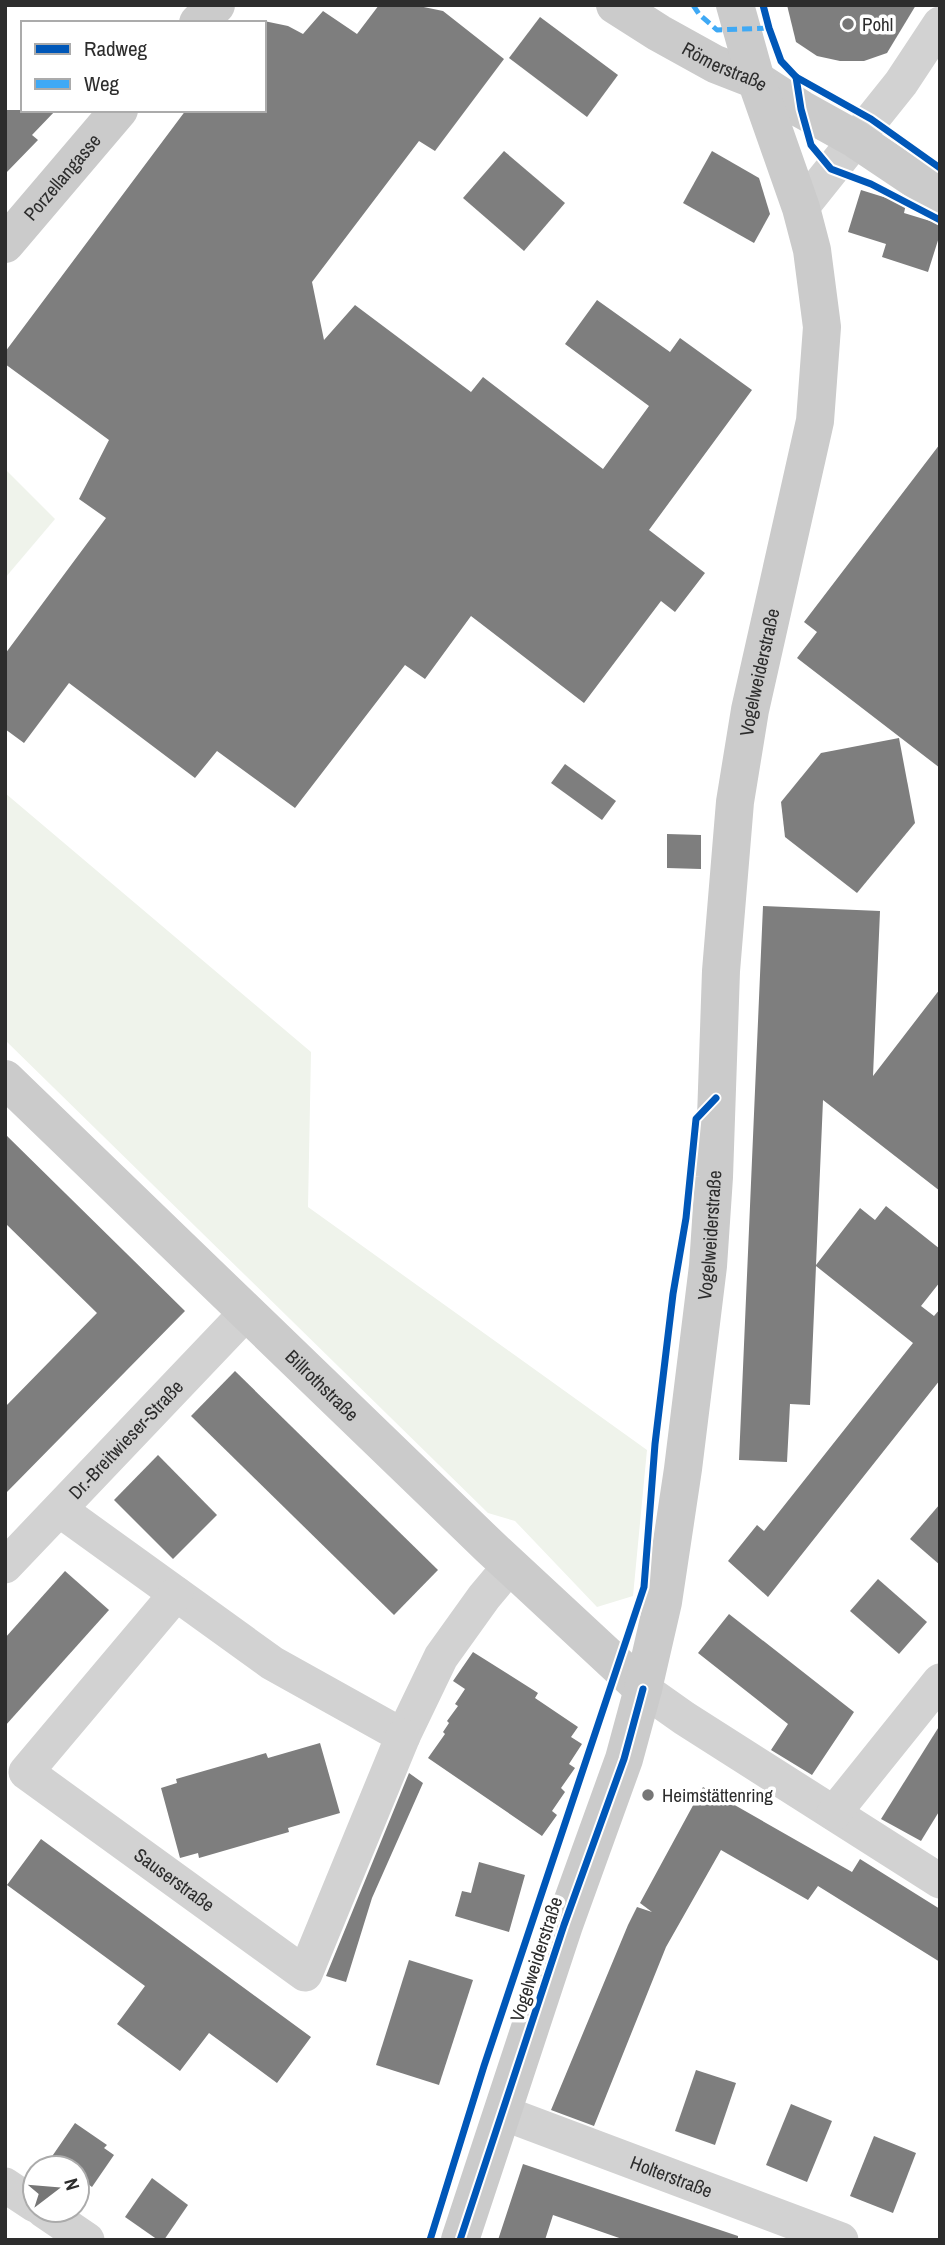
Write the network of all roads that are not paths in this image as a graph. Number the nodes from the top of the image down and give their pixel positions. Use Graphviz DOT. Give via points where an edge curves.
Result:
graph roads {
  1 [pos="216,5"];
  2 [pos="615,5"];
  3 [pos="736,5"];
  4 [pos="200,21"];
  5 [pos="940,24"];
  6 [pos="756,79"];
  7 [pos="117,112"];
  8 [pos="855,139"];
  9 [pos="940,196"];
  10 [pos="802,208"];
  11 [pos="6,242"];
  12 [pos="5,1079"];
  13 [pos="246,1313"];
  14 [pos="60,1510"];
  15 [pos="5,1566"];
  16 [pos="510,1566"];
  17 [pos="176,1594"];
  18 [pos="940,1681"];
  19 [pos="643,1689"];
  20 [pos="403,1735"];
  21 [pos="834,1813"];
  22 [pos="940,1881"];
  23 [pos="503,2113"];
  24 [pos="5,2185"];
  25 [pos="21,2196"];
  26 [pos="64,2224"];
  27 [pos="88,2240"];
  28 [pos="460,2240"];
  29 [pos="841,2240"];
  1 -- 4 [label="main road"];
  2 -- 6 [label="main road, Römerstraße" via="715,64"];
  3 -- 6 [label="main road, Vogelweiderstraße"];
  5 -- 8 [label="street" via="901,83"];
  6 -- 8 [label="main road, Römerstraße"];
  6 -- 10 [label="main road, Vogelweiderstraße"];
  7 -- 11 [label="main road, Porzellangasse"];
  8 -- 9 [label="main road, Römerstraße"];
  8 -- 10 [label="street"];
  10 -- 19 [label="main road, Vogelweiderstraße" via="822,327 821,368 815,421 750,710 735,802 721,971 708,1266 666,1584"];
  12 -- 13 [label="main road, Billrothstraße"];
  13 -- 14 [label="street, Dr.-Breitwieser-Straße"];
  13 -- 16 [label="main road, Billrothstraße"];
  14 -- 15 [label="street, Dr.-Breitwieser-Straße"];
  14 -- 17 [label="street"];
  16 -- 19 [label="main road, Billrothstraße"];
  16 -- 20 [label="street, Sauserstraße" via="441,1657"];
  17 -- 20 [label="street" via="272,1663"];
  17 -- 20 [label="street, Sauserstraße" via="26,1772 306,1974"];
  18 -- 21 [label="street"];
  19 -- 21 [label="street"];
  19 -- 23 [label="main road, Vogelweiderstraße" via="624,1759"];
  21 -- 22 [label="street"];
  23 -- 28 [label="main road, Vogelweiderstraße"];
  23 -- 29 [label="street, Holterstraße"];
  24 -- 25 [label="street"];
  26 -- 27 [label="street"];
}
